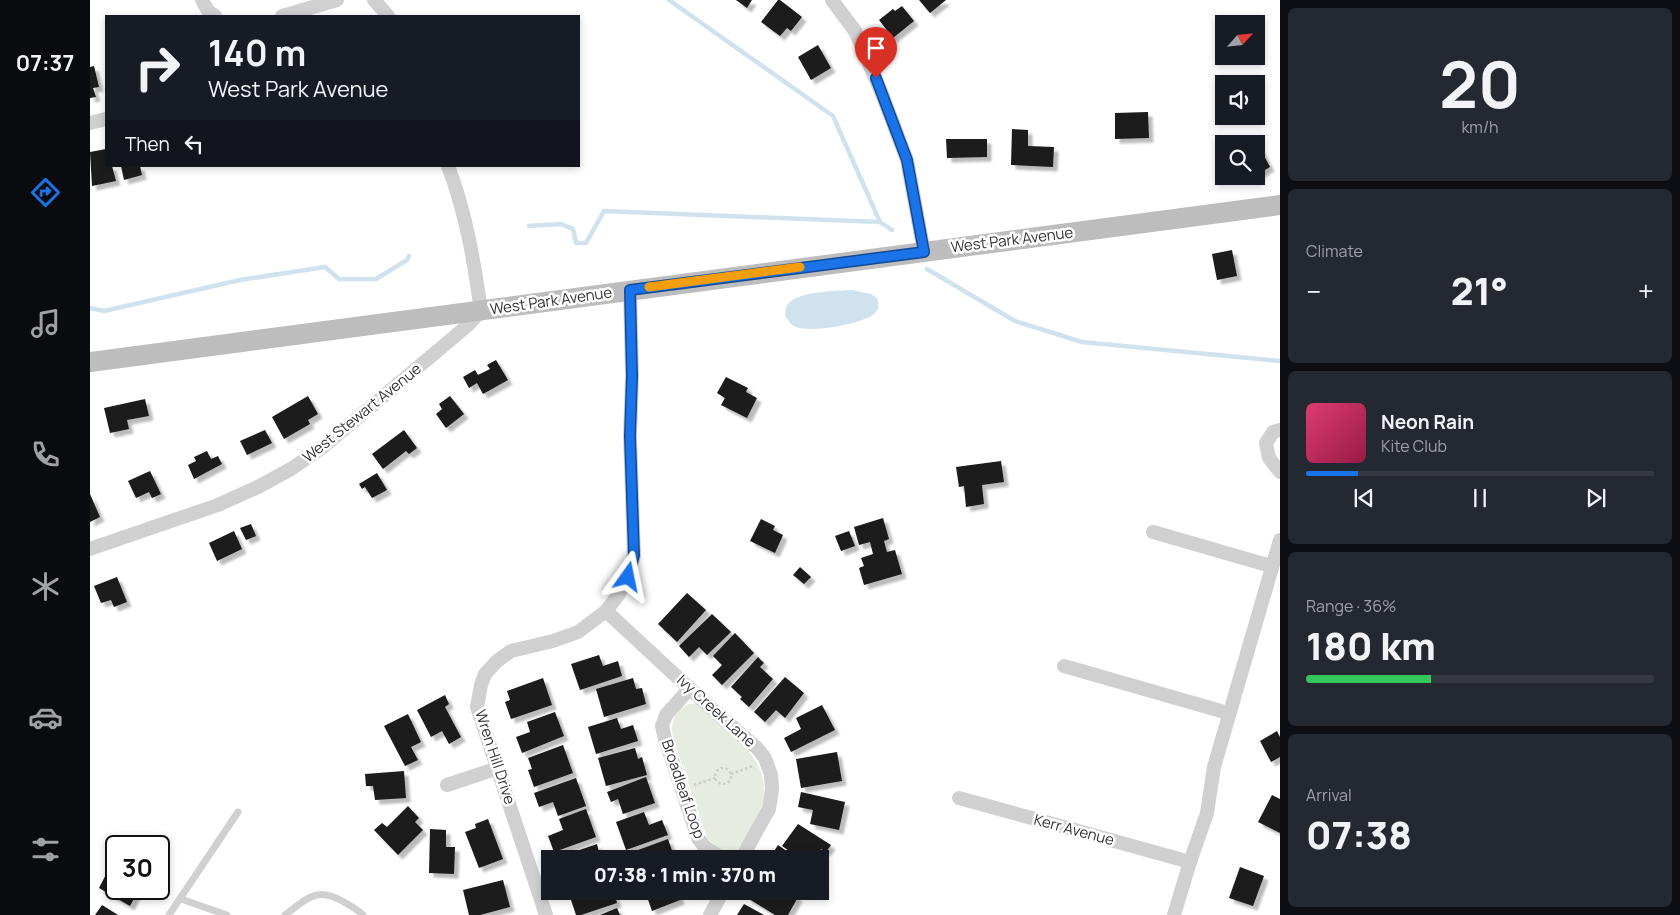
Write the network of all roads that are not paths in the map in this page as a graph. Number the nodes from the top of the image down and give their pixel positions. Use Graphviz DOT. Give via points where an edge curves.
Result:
graph roads {
  1 [pos="202,0"];
  2 [pos="337,0"];
  3 [pos="374,0"];
  4 [pos="839,2"];
  5 [pos="213,15"];
  6 [pos="285,15"];
  7 [pos="387,15"];
  8 [pos="105,119"];
  9 [pos="90,123"];
  10 [pos="448,167"];
  11 [pos="1280,205"];
  12 [pos="924,252"];
  13 [pos="630,290"];
  14 [pos="481,311"];
  15 [pos="90,362"];
  16 [pos="1280,430"];
  17 [pos="1280,472"];
  18 [pos="1153,532"];
  19 [pos="1280,540"];
  20 [pos="90,549"];
  21 [pos="1271,566"];
  22 [pos="606,611"];
  23 [pos="1064,666"];
  24 [pos="690,688"];
  25 [pos="1228,714"];
  26 [pos="498,768"];
  27 [pos="447,785"];
  28 [pos="959,798"];
  29 [pos="238,812"];
  30 [pos="710,850"];
  31 [pos="747,850"];
  32 [pos="1190,862"];
  33 [pos="180,899"];
  34 [pos="718,900"];
  35 [pos="169,915"];
  36 [pos="227,915"];
  37 [pos="285,915"];
  38 [pos="363,915"];
  39 [pos="546,915"];
  40 [pos="710,915"];
  41 [pos="1174,915"];
  1 -- 5 [label="street"];
  2 -- 6 [label="street"];
  3 -- 7 [label="street"];
  4 -- 12 [label="street" via="855,31 907,160"];
  8 -- 9 [label="street"];
  10 -- 14 [label="street" via="474,255"];
  11 -- 12 [label="main road, West Park Avenue"];
  12 -- 13 [label="main road, West Park Avenue"];
  13 -- 14 [label="main road, West Park Avenue"];
  13 -- 22 [label="street, Wren Hill Drive" via="634,555 628,577"];
  14 -- 15 [label="main road, West Park Avenue"];
  14 -- 20 [label="street, West Stewart Avenue" via="392,390 291,469 218,505"];
  16 -- 17 [label="street" via="1273,432 1266,443 1269,458"];
  18 -- 21 [label="street"];
  19 -- 21 [label="street"];
  21 -- 25 [label="street"];
  22 -- 24 [label="street, Ivy Creek Lane"];
  22 -- 26 [label="street, Wren Hill Drive" via="578,632 553,642 511,651 485,674 477,707"];
  23 -- 25 [label="street"];
  24 -- 30 [label="street, Broadleaf Loop" via="666,715 662,726 698,838"];
  24 -- 31 [label="street, Ivy Creek Lane" via="757,748 771,775 769,809"];
  25 -- 32 [label="street" via="1214,767 1207,813"];
  26 -- 27 [label="street"];
  26 -- 39 [label="street, Wren Hill Drive"];
  28 -- 32 [label="street, Kerr Avenue"];
  29 -- 33 [label="lane"];
  32 -- 41 [label="street"];
  33 -- 35 [label="lane"];
  33 -- 36 [label="lane"];
  34 -- 40 [label="street"];
  37 -- 38 [label="lane" via="319,894 333,896"];
}
